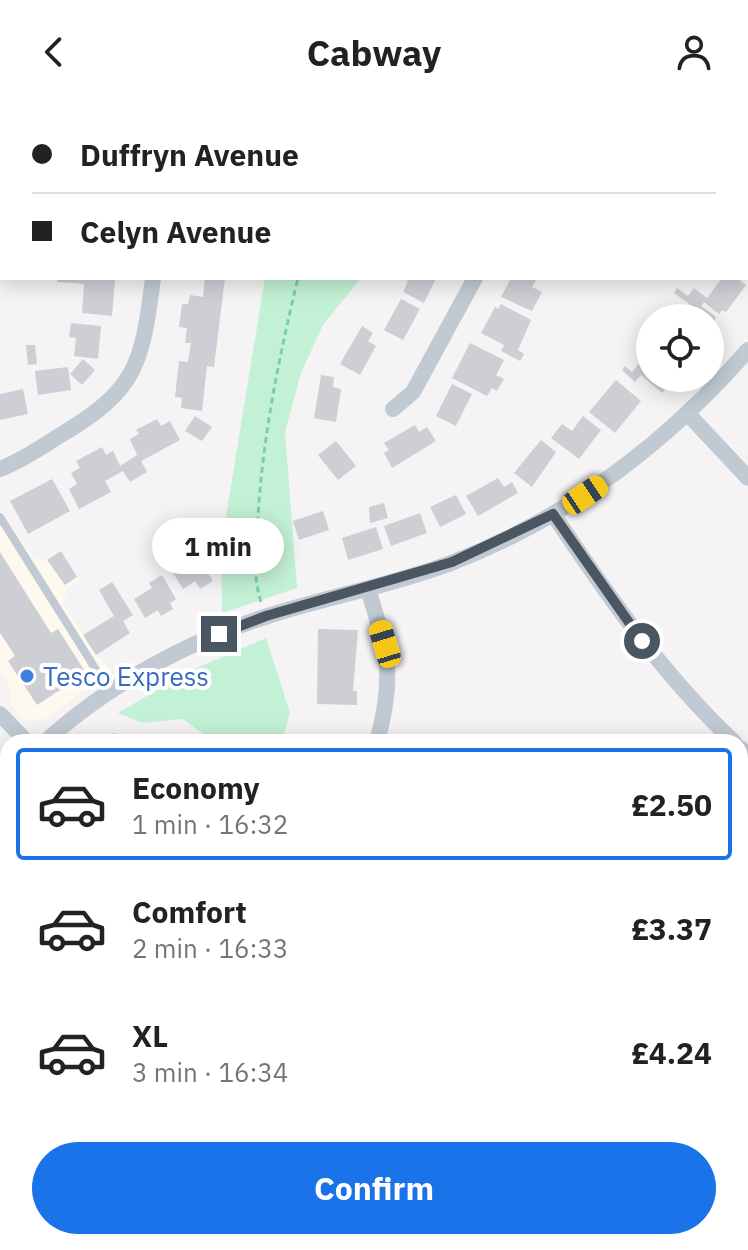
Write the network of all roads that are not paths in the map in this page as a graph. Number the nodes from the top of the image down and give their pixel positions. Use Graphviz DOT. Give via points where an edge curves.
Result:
graph roads {
  1 [pos="153,280"];
  2 [pos="474,280"];
  3 [pos="748,350"];
  4 [pos="393,409"];
  5 [pos="688,414"];
  6 [pos="0,469"];
  7 [pos="748,478"];
  8 [pos="553,514"];
  9 [pos="0,517"];
  10 [pos="368,589"];
  11 [pos="111,693"];
  12 [pos="0,714"];
  13 [pos="19,734"];
  14 [pos="56,734"];
  15 [pos="379,734"];
  16 [pos="726,734"];
  1 -- 6 [label="street" via="144,343 118,395 90,418"];
  2 -- 4 [label="street" via="413,392"];
  3 -- 5 [label="street"];
  5 -- 7 [label="street"];
  5 -- 8 [label="street" via="618,473"];
  8 -- 10 [label="street" via="452,562"];
  8 -- 16 [label="street" via="642,641"];
  9 -- 11 [label="lane"];
  10 -- 11 [label="street" via="246,623 158,664"];
  10 -- 15 [label="street" via="385,644 390,683"];
  11 -- 14 [label="street"];
  12 -- 13 [label="street"];
}
